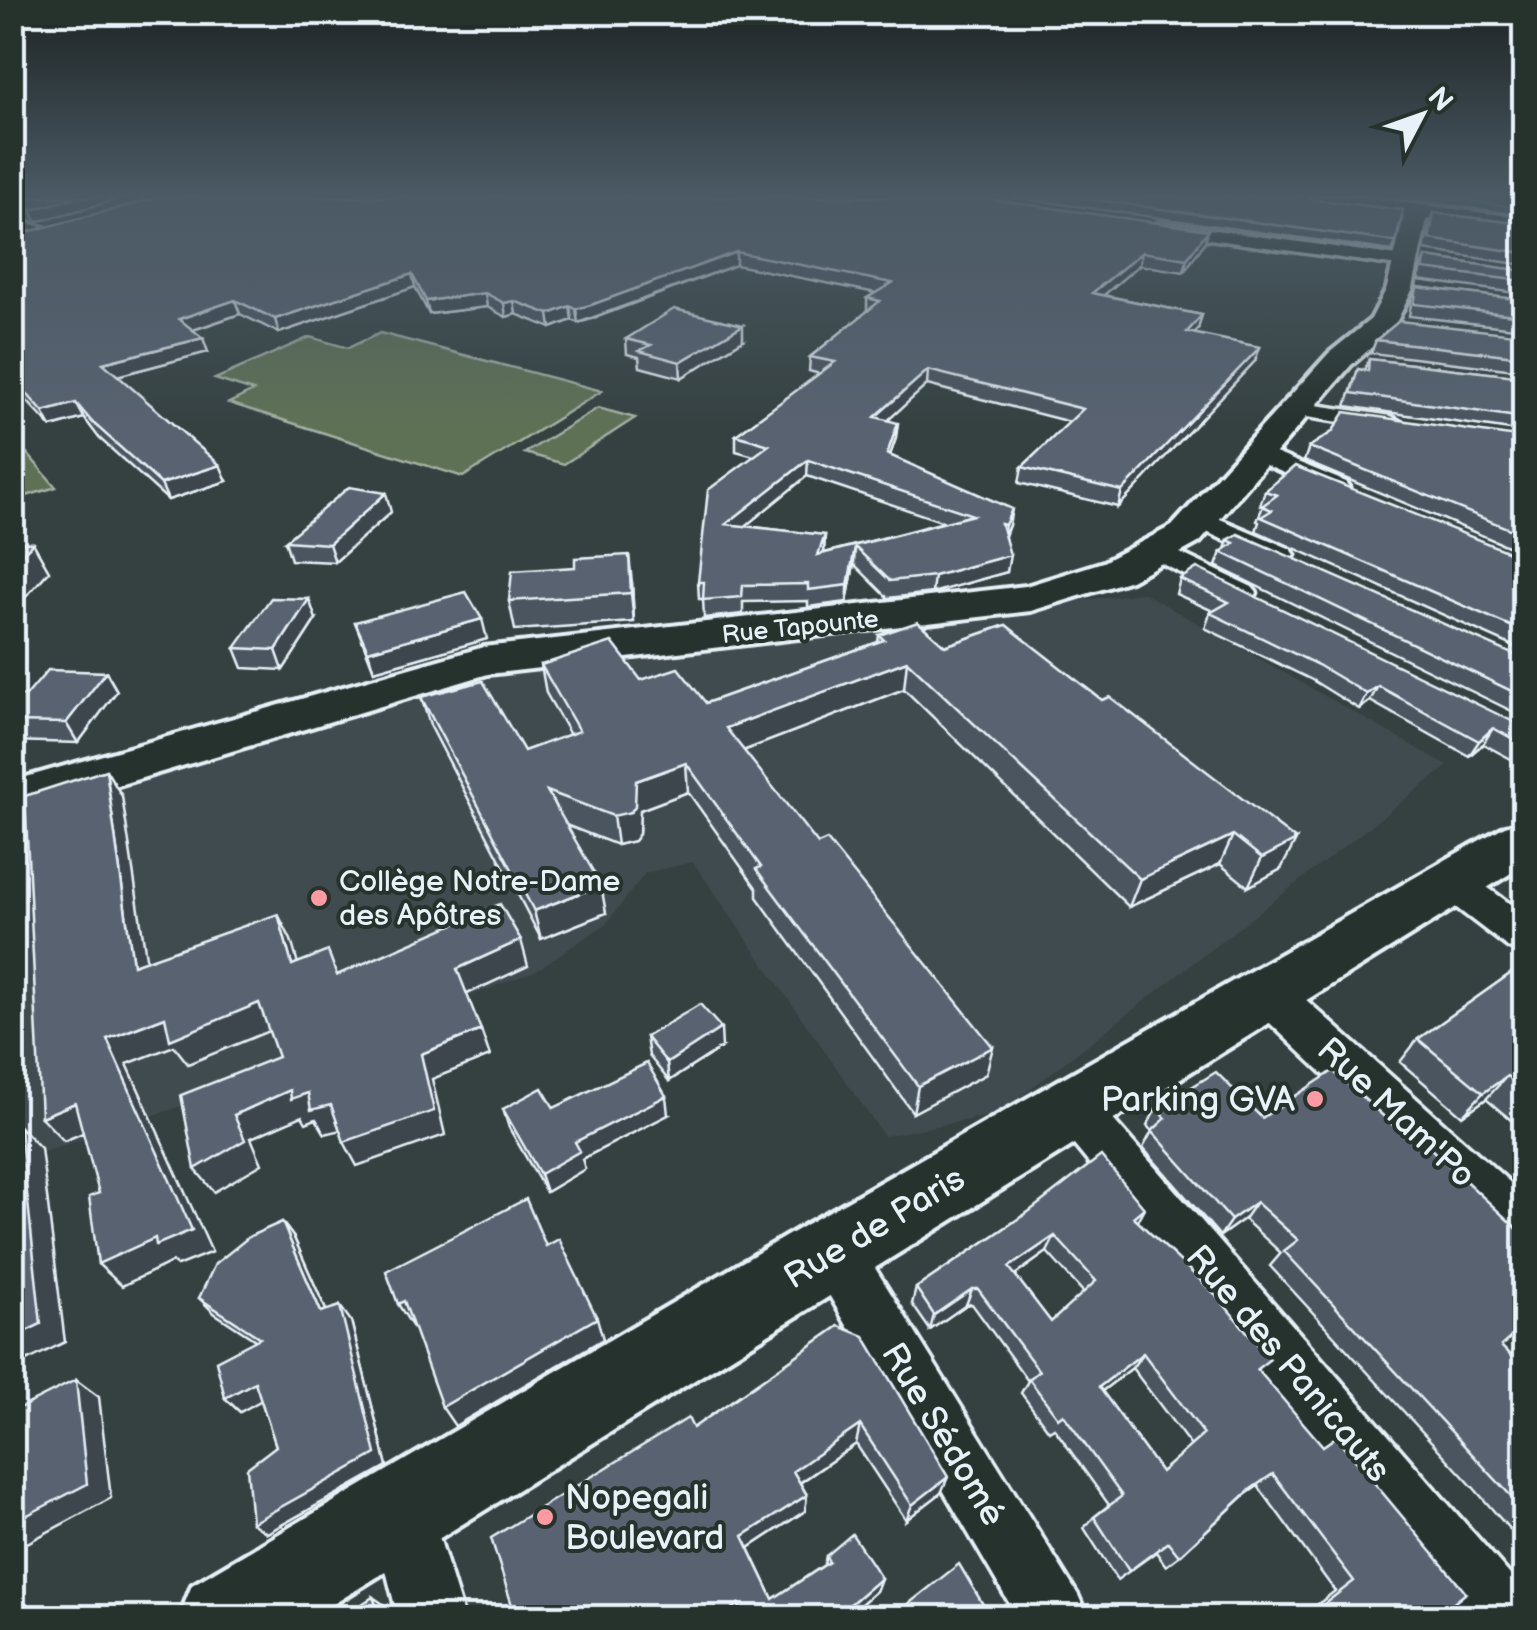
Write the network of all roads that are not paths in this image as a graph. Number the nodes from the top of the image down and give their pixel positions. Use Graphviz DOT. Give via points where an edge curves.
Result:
graph roads {
  1 [pos="1298,273"];
  2 [pos="1402,273"];
  3 [pos="1395,303"];
  4 [pos="1295,409"];
  5 [pos="1410,426"];
  6 [pos="1256,452"];
  7 [pos="1364,498"];
  8 [pos="1201,518"];
  9 [pos="1159,551"];
  10 [pos="1308,568"];
  11 [pos="1264,604"];
  12 [pos="12,799"];
  13 [pos="1524,840"];
  14 [pos="1454,885"];
  15 [pos="1524,936"];
  16 [pos="1269,994"];
  17 [pos="1074,1108"];
  18 [pos="1524,1229"];
  19 [pos="833,1250"];
  20 [pos="402,1510"];
  21 [pos="225,1618"];
  22 [pos="430,1618"];
  23 [pos="1054,1618"];
  24 [pos="1504,1618"];
  1 -- 3 [label="street"];
  2 -- 3 [label="street"];
  3 -- 4 [label="street, Rue Tapounte"];
  4 -- 5 [label="street"];
  4 -- 6 [label="street, Rue Tapounte"];
  6 -- 7 [label="street"];
  6 -- 8 [label="street, Rue Tapounte"];
  8 -- 9 [label="street, Rue Tapounte"];
  8 -- 10 [label="street"];
  9 -- 11 [label="street"];
  9 -- 12 [label="street, Rue Tapounte" via="1030,598 484,661"];
  13 -- 14 [label="street, Rue de Paris"];
  14 -- 15 [label="street"];
  14 -- 16 [label="street, Rue de Paris"];
  16 -- 17 [label="street, Rue de Paris"];
  16 -- 18 [label="street, Rue Mam'Po"];
  17 -- 19 [label="street, Rue de Paris"];
  17 -- 24 [label="street, Rue des Panicauts"];
  19 -- 20 [label="street, Rue de Paris"];
  19 -- 23 [label="street, Rue Sédomé"];
  20 -- 21 [label="street, Rue de Paris"];
  20 -- 22 [label="street"];
}
